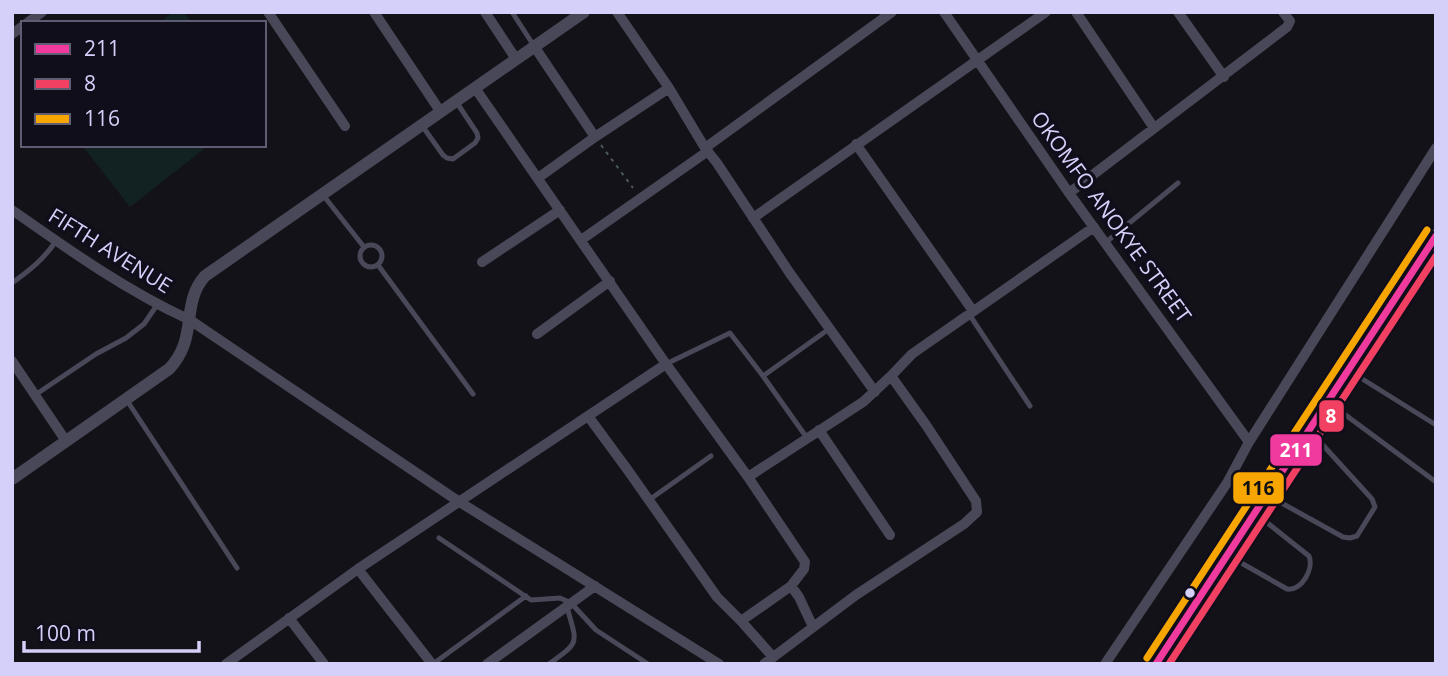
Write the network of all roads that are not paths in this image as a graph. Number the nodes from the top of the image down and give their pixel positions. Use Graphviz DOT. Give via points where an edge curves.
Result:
graph roads {
  1 [pos="268,12"];
  2 [pos="373,12"];
  3 [pos="485,12"];
  4 [pos="512,12"];
  5 [pos="584,12"];
  6 [pos="617,12"];
  7 [pos="892,12"];
  8 [pos="944,12"];
  9 [pos="1046,12"];
  10 [pos="1076,12"];
  11 [pos="1178,12"];
  12 [pos="1283,12"];
  13 [pos="568,17"];
  14 [pos="534,46"];
  15 [pos="516,59"];
  16 [pos="977,62"];
  17 [pos="1224,77"];
  18 [pos="475,88"];
  19 [pos="668,88"];
  20 [pos="455,100"];
  21 [pos="440,111"];
  22 [pos="421,124"];
  23 [pos="345,126"];
  24 [pos="1154,128"];
  25 [pos="596,136"];
  26 [pos="856,144"];
  27 [pos="1436,148"];
  28 [pos="706,149"];
  29 [pos="538,178"];
  30 [pos="1178,183"];
  31 [pos="322,193"];
  32 [pos="1069,193"];
  33 [pos="12,210"];
  34 [pos="560,210"];
  35 [pos="753,218"];
  36 [pos="1094,227"];
  37 [pos="1436,236"];
  38 [pos="581,240"];
  39 [pos="56,241"];
  40 [pos="1105,243"];
  41 [pos="364,247"];
  42 [pos="482,262"];
  43 [pos="378,265"];
  44 [pos="610,282"];
  45 [pos="12,283"];
  46 [pos="157,304"];
  47 [pos="971,312"];
  48 [pos="190,320"];
  49 [pos="829,328"];
  50 [pos="537,334"];
  51 [pos="12,361"];
  52 [pos="666,364"];
  53 [pos="1348,370"];
  54 [pos="763,376"];
  55 [pos="891,376"];
  56 [pos="874,392"];
  57 [pos="473,394"];
  58 [pos="35,395"];
  59 [pos="126,399"];
  60 [pos="1328,402"];
  61 [pos="1030,405"];
  62 [pos="587,416"];
  63 [pos="1436,425"];
  64 [pos="819,430"];
  65 [pos="1310,430"];
  66 [pos="807,438"];
  67 [pos="66,441"];
  68 [pos="1248,442"];
  69 [pos="711,456"];
  70 [pos="748,477"];
  71 [pos="12,480"];
  72 [pos="1436,482"];
  73 [pos="1267,495"];
  74 [pos="649,500"];
  75 [pos="458,501"];
  76 [pos="1255,513"];
  77 [pos="890,535"];
  78 [pos="439,538"];
  79 [pos="1228,555"];
  80 [pos="237,568"];
  81 [pos="358,569"];
  82 [pos="595,586"];
  83 [pos="791,586"];
  84 [pos="526,596"];
  85 [pos="569,604"];
  86 [pos="289,618"];
  87 [pos="741,621"];
  88 [pos="813,627"];
  89 [pos="769,660"];
  90 [pos="226,664"];
  91 [pos="324,664"];
  92 [pos="433,664"];
  93 [pos="487,664"];
  94 [pos="549,664"];
  95 [pos="648,664"];
  96 [pos="719,664"];
  97 [pos="1105,664"];
  98 [pos="1156,664"];
  1 -- 23 [label="street"];
  2 -- 21 [label="street"];
  3 -- 15 [label="street"];
  4 -- 14 [label="lane"];
  5 -- 13 [label="street"];
  6 -- 19 [label="street"];
  7 -- 28 [label="street"];
  8 -- 16 [label="street, OKOMFO ANOKYE STREET"];
  9 -- 16 [label="street"];
  10 -- 24 [label="street"];
  11 -- 17 [label="street"];
  12 -- 17 [label="street" via="1290,20 1287,27"];
  13 -- 14 [label="street"];
  14 -- 15 [label="street"];
  14 -- 25 [label="street"];
  15 -- 18 [label="street"];
  16 -- 26 [label="street"];
  16 -- 32 [label="street, OKOMFO ANOKYE STREET"];
  17 -- 24 [label="street"];
  18 -- 20 [label="street"];
  18 -- 29 [label="street"];
  19 -- 25 [label="street"];
  19 -- 28 [label="street"];
  20 -- 21 [label="street"];
  20 -- 22 [label="lane" via="478,138 453,159 443,155"];
  21 -- 22 [label="street"];
  22 -- 31 [label="street"];
  24 -- 32 [label="street"];
  25 -- 29 [label="street"];
  26 -- 35 [label="street"];
  26 -- 47 [label="street"];
  27 -- 68 [label="street"];
  28 -- 35 [label="street"];
  28 -- 38 [label="street"];
  29 -- 34 [label="street"];
  30 -- 40 [label="lane"];
  31 -- 41 [label="lane"];
  31 -- 48 [label="street" via="205,276 192,296"];
  32 -- 36 [label="street, OKOMFO ANOKYE STREET"];
  33 -- 39 [label="street, FIFTH AVENUE"];
  34 -- 38 [label="street"];
  34 -- 42 [label="street"];
  35 -- 49 [label="street"];
  36 -- 40 [label="street, OKOMFO ANOKYE STREET"];
  36 -- 47 [label="street"];
  37 -- 53 [label="main road"];
  38 -- 44 [label="street"];
  39 -- 45 [label="lane" via="46,256"];
  39 -- 46 [label="street, FIFTH AVENUE"];
  40 -- 68 [label="street, OKOMFO ANOKYE STREET"];
  41 -- 43 [label="lane" via="379,248 382,258"];
  41 -- 43 [label="lane" via="363,265"];
  43 -- 57 [label="lane"];
  44 -- 50 [label="street"];
  44 -- 52 [label="street"];
  46 -- 48 [label="street, FIFTH AVENUE"];
  46 -- 58 [label="lane" via="144,324 126,338"];
  47 -- 55 [label="street" via="912,354"];
  47 -- 61 [label="lane"];
  48 -- 59 [label="street" via="177,361"];
  48 -- 75 [label="street, FIFTH AVENUE"];
  49 -- 54 [label="lane"];
  49 -- 56 [label="street"];
  51 -- 58 [label="street"];
  52 -- 54 [label="lane" via="730,332"];
  52 -- 62 [label="street"];
  52 -- 70 [label="street"];
  53 -- 60 [label="main road"];
  53 -- 63 [label="lane"];
  54 -- 66 [label="lane"];
  55 -- 56 [label="street"];
  55 -- 88 [label="street" via="976,501 977,512"];
  56 -- 64 [label="street"];
  58 -- 67 [label="street"];
  59 -- 67 [label="street"];
  59 -- 80 [label="lane"];
  60 -- 65 [label="main road"];
  60 -- 72 [label="lane"];
  62 -- 74 [label="street"];
  62 -- 75 [label="street"];
  64 -- 66 [label="street"];
  64 -- 77 [label="street"];
  65 -- 73 [label="main road"];
  65 -- 73 [label="lane" via="1373,499 1376,507 1357,536 1343,537"];
  66 -- 70 [label="street"];
  67 -- 71 [label="street"];
  68 -- 97 [label="street" via="1227,483"];
  69 -- 74 [label="lane"];
  70 -- 83 [label="street" via="805,562"];
  73 -- 76 [label="main road"];
  74 -- 87 [label="street" via="717,597"];
  75 -- 81 [label="street"];
  75 -- 82 [label="street, FIFTH AVENUE"];
  76 -- 79 [label="main road"];
  76 -- 79 [label="lane" via="1309,556 1310,569 1299,586 1287,589"];
  78 -- 84 [label="lane"];
  79 -- 98 [label="main road"];
  81 -- 86 [label="street"];
  81 -- 92 [label="street"];
  82 -- 85 [label="street"];
  82 -- 96 [label="street, FIFTH AVENUE"];
  83 -- 87 [label="street"];
  83 -- 88 [label="street"];
  84 -- 85 [label="lane" via="531,600 560,598"];
  84 -- 92 [label="lane"];
  85 -- 93 [label="street"];
  85 -- 94 [label="lane" via="574,643"];
  85 -- 95 [label="lane" via="596,630"];
  86 -- 90 [label="street"];
  86 -- 91 [label="street"];
  87 -- 89 [label="street"];
  88 -- 89 [label="street"];
}
